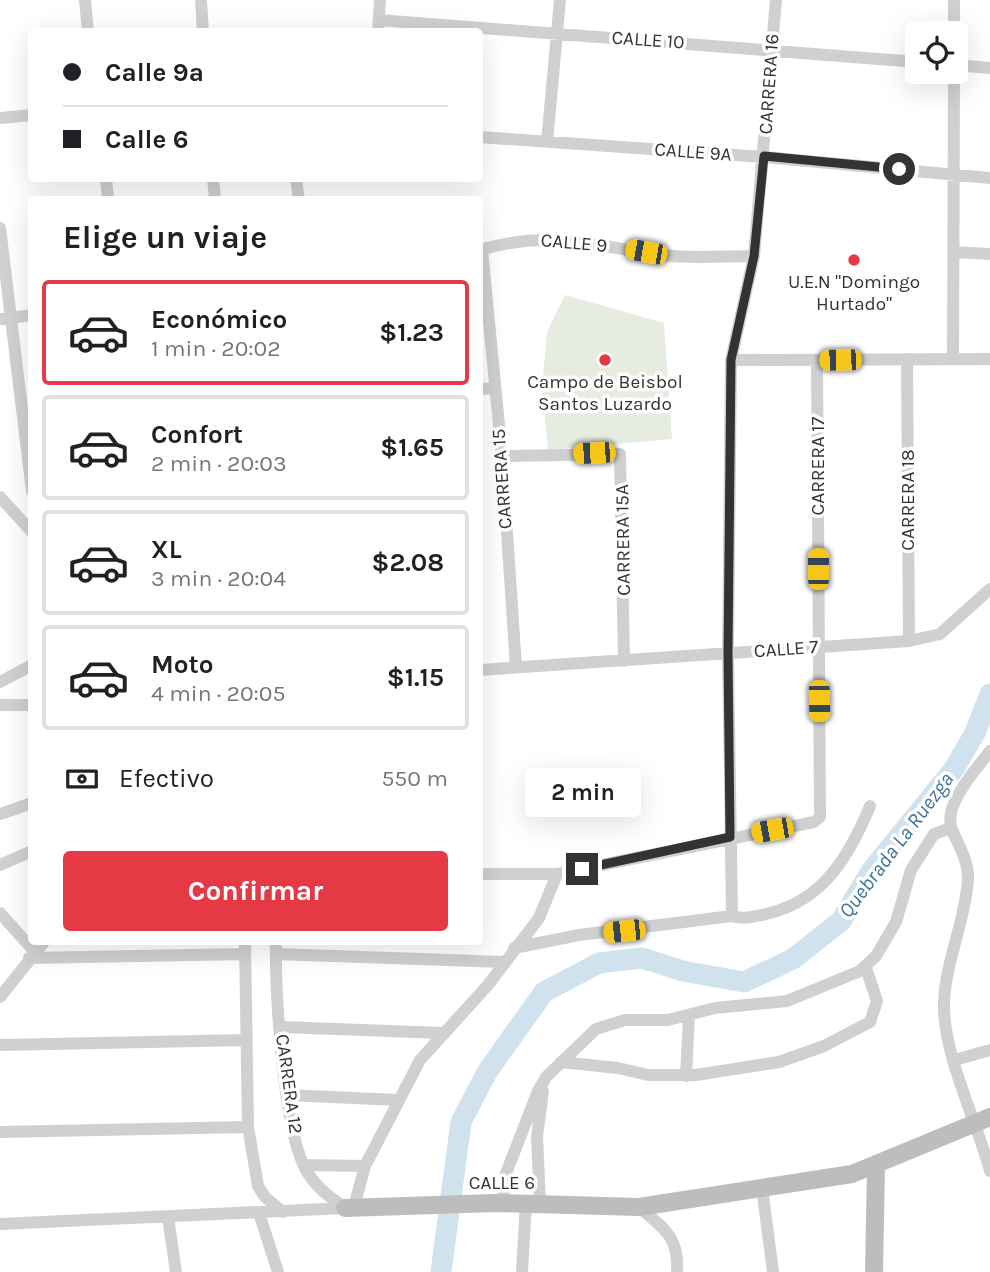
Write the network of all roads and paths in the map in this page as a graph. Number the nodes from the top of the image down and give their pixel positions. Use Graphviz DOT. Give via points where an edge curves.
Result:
graph roads {
  1 [pos="85,0"];
  2 [pos="201,0"];
  3 [pos="380,0"];
  4 [pos="560,0"];
  5 [pos="776,0"];
  6 [pos="954,0"];
  7 [pos="954,21"];
  8 [pos="379,26"];
  9 [pos="88,28"];
  10 [pos="203,28"];
  11 [pos="430,28"];
  12 [pos="483,30"];
  13 [pos="557,33"];
  14 [pos="771,50"];
  15 [pos="905,61"];
  16 [pos="968,66"];
  17 [pos="990,68"];
  18 [pos="954,84"];
  19 [pos="28,115"];
  20 [pos="0,118"];
  21 [pos="483,137"];
  22 [pos="547,142"];
  23 [pos="764,156"];
  24 [pos="954,174"];
  25 [pos="990,178"];
  26 [pos="0,228"];
  27 [pos="483,249"];
  28 [pos="953,252"];
  29 [pos="990,254"];
  30 [pos="754,256"];
  31 [pos="483,270"];
  32 [pos="28,315"];
  33 [pos="6,318"];
  34 [pos="907,359"];
  35 [pos="953,359"];
  36 [pos="990,359"];
  37 [pos="731,360"];
  38 [pos="817,360"];
  39 [pos="495,388"];
  40 [pos="483,389"];
  41 [pos="502,457"];
  42 [pos="28,464"];
  43 [pos="0,497"];
  44 [pos="28,528"];
  45 [pos="990,589"];
  46 [pos="909,641"];
  47 [pos="818,647"];
  48 [pos="728,653"];
  49 [pos="624,661"];
  50 [pos="28,667"];
  51 [pos="516,667"];
  52 [pos="483,670"];
  53 [pos="0,682"];
  54 [pos="0,705"];
  55 [pos="28,705"];
  56 [pos="990,751"];
  57 [pos="28,804"];
  58 [pos="870,806"];
  59 [pos="0,814"];
  60 [pos="953,833"];
  61 [pos="730,837"];
  62 [pos="28,853"];
  63 [pos="0,864"];
  64 [pos="483,874"];
  65 [pos="557,874"];
  66 [pos="0,914"];
  67 [pos="732,916"];
  68 [pos="41,945"];
  69 [pos="245,948"];
  70 [pos="276,948"];
  71 [pos="514,948"];
  72 [pos="32,955"];
  73 [pos="504,962"];
  74 [pos="866,968"];
  75 [pos="0,998"];
  76 [pos="689,1016"];
  77 [pos="281,1027"];
  78 [pos="442,1034"];
  79 [pos="247,1040"];
  80 [pos="0,1045"];
  81 [pos="990,1050"];
  82 [pos="955,1060"];
  83 [pos="561,1062"];
  84 [pos="687,1076"];
  85 [pos="546,1077"];
  86 [pos="288,1095"];
  87 [pos="398,1100"];
  88 [pos="990,1117"];
  89 [pos="972,1123"];
  90 [pos="248,1126"];
  91 [pos="0,1132"];
  92 [pos="304,1166"];
  93 [pos="365,1166"];
  94 [pos="876,1166"];
  95 [pos="990,1171"];
  96 [pos="762,1188"];
  97 [pos="499,1203"];
  98 [pos="533,1204"];
  99 [pos="639,1206"];
  100 [pos="349,1207"];
  101 [pos="283,1212"];
  102 [pos="259,1213"];
  103 [pos="168,1217"];
  104 [pos="0,1224"];
  105 [pos="176,1272"];
  106 [pos="278,1272"];
  107 [pos="522,1272"];
  108 [pos="677,1272"];
  109 [pos="772,1272"];
  110 [pos="874,1272"];
  1 -- 9 [label="street"];
  2 -- 10 [label="street"];
  3 -- 8 [label="street"];
  4 -- 13 [label="street"];
  5 -- 14 [label="street, CARRERA 16"];
  6 -- 7 [label="street"];
  8 -- 11 [label="street, CALLE 10"];
  12 -- 13 [label="street, CALLE 10"];
  13 -- 14 [label="street, CALLE 10"];
  13 -- 22 [label="street"];
  14 -- 15 [label="street, CALLE 10"];
  14 -- 23 [label="street, CARRERA 16"];
  16 -- 17 [label="street"];
  18 -- 24 [label="street"];
  19 -- 20 [label="street"];
  21 -- 22 [label="street, CALLE 9A"];
  22 -- 23 [label="street, CALLE 9A"];
  23 -- 24 [label="street, CALLE 9A"];
  23 -- 30 [label="street, CARRERA 16"];
  24 -- 25 [label="street, CALLE 9A"];
  24 -- 28 [label="street"];
  26 -- 33 [label="street"];
  27 -- 30 [label="street, CALLE 9" via="521,239 552,239 664,255"];
  28 -- 29 [label="street"];
  28 -- 35 [label="street"];
  30 -- 37 [label="street, CARRERA 16"];
  31 -- 39 [label="street, CARRERA 15"];
  32 -- 33 [label="street"];
  33 -- 42 [label="street"];
  34 -- 35 [label="street"];
  34 -- 38 [label="street"];
  34 -- 46 [label="street, CARRERA 18"];
  35 -- 36 [label="street"];
  37 -- 38 [label="street"];
  37 -- 48 [label="street, CARRERA 16"];
  38 -- 47 [label="street, CARRERA 17"];
  39 -- 40 [label="street"];
  39 -- 41 [label="street, CARRERA 15"];
  41 -- 49 [label="street, CARRERA 15A" via="620,454"];
  41 -- 51 [label="street, CARRERA 15"];
  43 -- 44 [label="street"];
  45 -- 46 [label="street, CALLE 7" via="940,634"];
  46 -- 47 [label="street, CALLE 7"];
  47 -- 48 [label="street, CALLE 7"];
  47 -- 61 [label="street, CARRERA 17" via="821,810 814,822"];
  48 -- 49 [label="street, CALLE 7"];
  48 -- 61 [label="street, CARRERA 16"];
  49 -- 51 [label="street, CALLE 7"];
  50 -- 53 [label="street"];
  51 -- 52 [label="street, CALLE 7"];
  54 -- 55 [label="street"];
  56 -- 60 [label="street" via="956,802 950,821"];
  57 -- 59 [label="street"];
  58 -- 67 [label="street" via="855,843 830,880 783,910 745,918"];
  60 -- 74 [label="street" via="948,829 934,834 909,874 896,922"];
  60 -- 82 [label="street" via="968,873 944,1001"];
  61 -- 65 [label="street"];
  61 -- 67 [label="street, CARRERA 16"];
  62 -- 63 [label="street"];
  64 -- 65 [label="street"];
  65 -- 71 [label="street" via="539,918"];
  66 -- 72 [label="street"];
  67 -- 71 [label="street"];
  68 -- 72 [label="street"];
  69 -- 72 [label="street"];
  69 -- 79 [label="street"];
  70 -- 73 [label="street"];
  70 -- 77 [label="street, CARRERA 12"];
  71 -- 73 [label="street"];
  72 -- 75 [label="street"];
  73 -- 78 [label="street"];
  74 -- 76 [label="street" via="787,1001 715,1008"];
  74 -- 84 [label="street" via="877,1001 876,1014 860,1029 779,1062"];
  76 -- 83 [label="street" via="604,1025"];
  76 -- 84 [label="street"];
  77 -- 78 [label="street"];
  77 -- 86 [label="street, CARRERA 12"];
  78 -- 87 [label="street" via="420,1060"];
  79 -- 80 [label="street"];
  79 -- 90 [label="street"];
  81 -- 82 [label="street"];
  82 -- 89 [label="street"];
  83 -- 84 [label="street"];
  83 -- 85 [label="street"];
  85 -- 97 [label="street" via="509,1165"];
  85 -- 98 [label="street"];
  86 -- 87 [label="street"];
  86 -- 92 [label="street, CARRERA 12"];
  87 -- 93 [label="street"];
  88 -- 89 [label="street, CALLE 6"];
  89 -- 94 [label="street, CALLE 6"];
  89 -- 95 [label="street"];
  90 -- 91 [label="street"];
  90 -- 101 [label="street" via="258,1186"];
  92 -- 93 [label="street"];
  92 -- 100 [label="street, CARRERA 12" via="322,1192"];
  93 -- 100 [label="street"];
  94 -- 96 [label="street, CALLE 6"];
  94 -- 110 [label="street"];
  96 -- 99 [label="street, CALLE 6"];
  96 -- 109 [label="street"];
  97 -- 98 [label="street, CALLE 6"];
  97 -- 100 [label="street, CALLE 6"];
  98 -- 99 [label="street, CALLE 6"];
  98 -- 107 [label="street"];
  99 -- 108 [label="street" via="669,1233 678,1250"];
  100 -- 101 [label="street, CALLE 6"];
  101 -- 102 [label="street, CALLE 6"];
  102 -- 103 [label="street, CALLE 6"];
  102 -- 106 [label="street"];
  103 -- 104 [label="street, CALLE 6"];
  103 -- 105 [label="street"];
}
